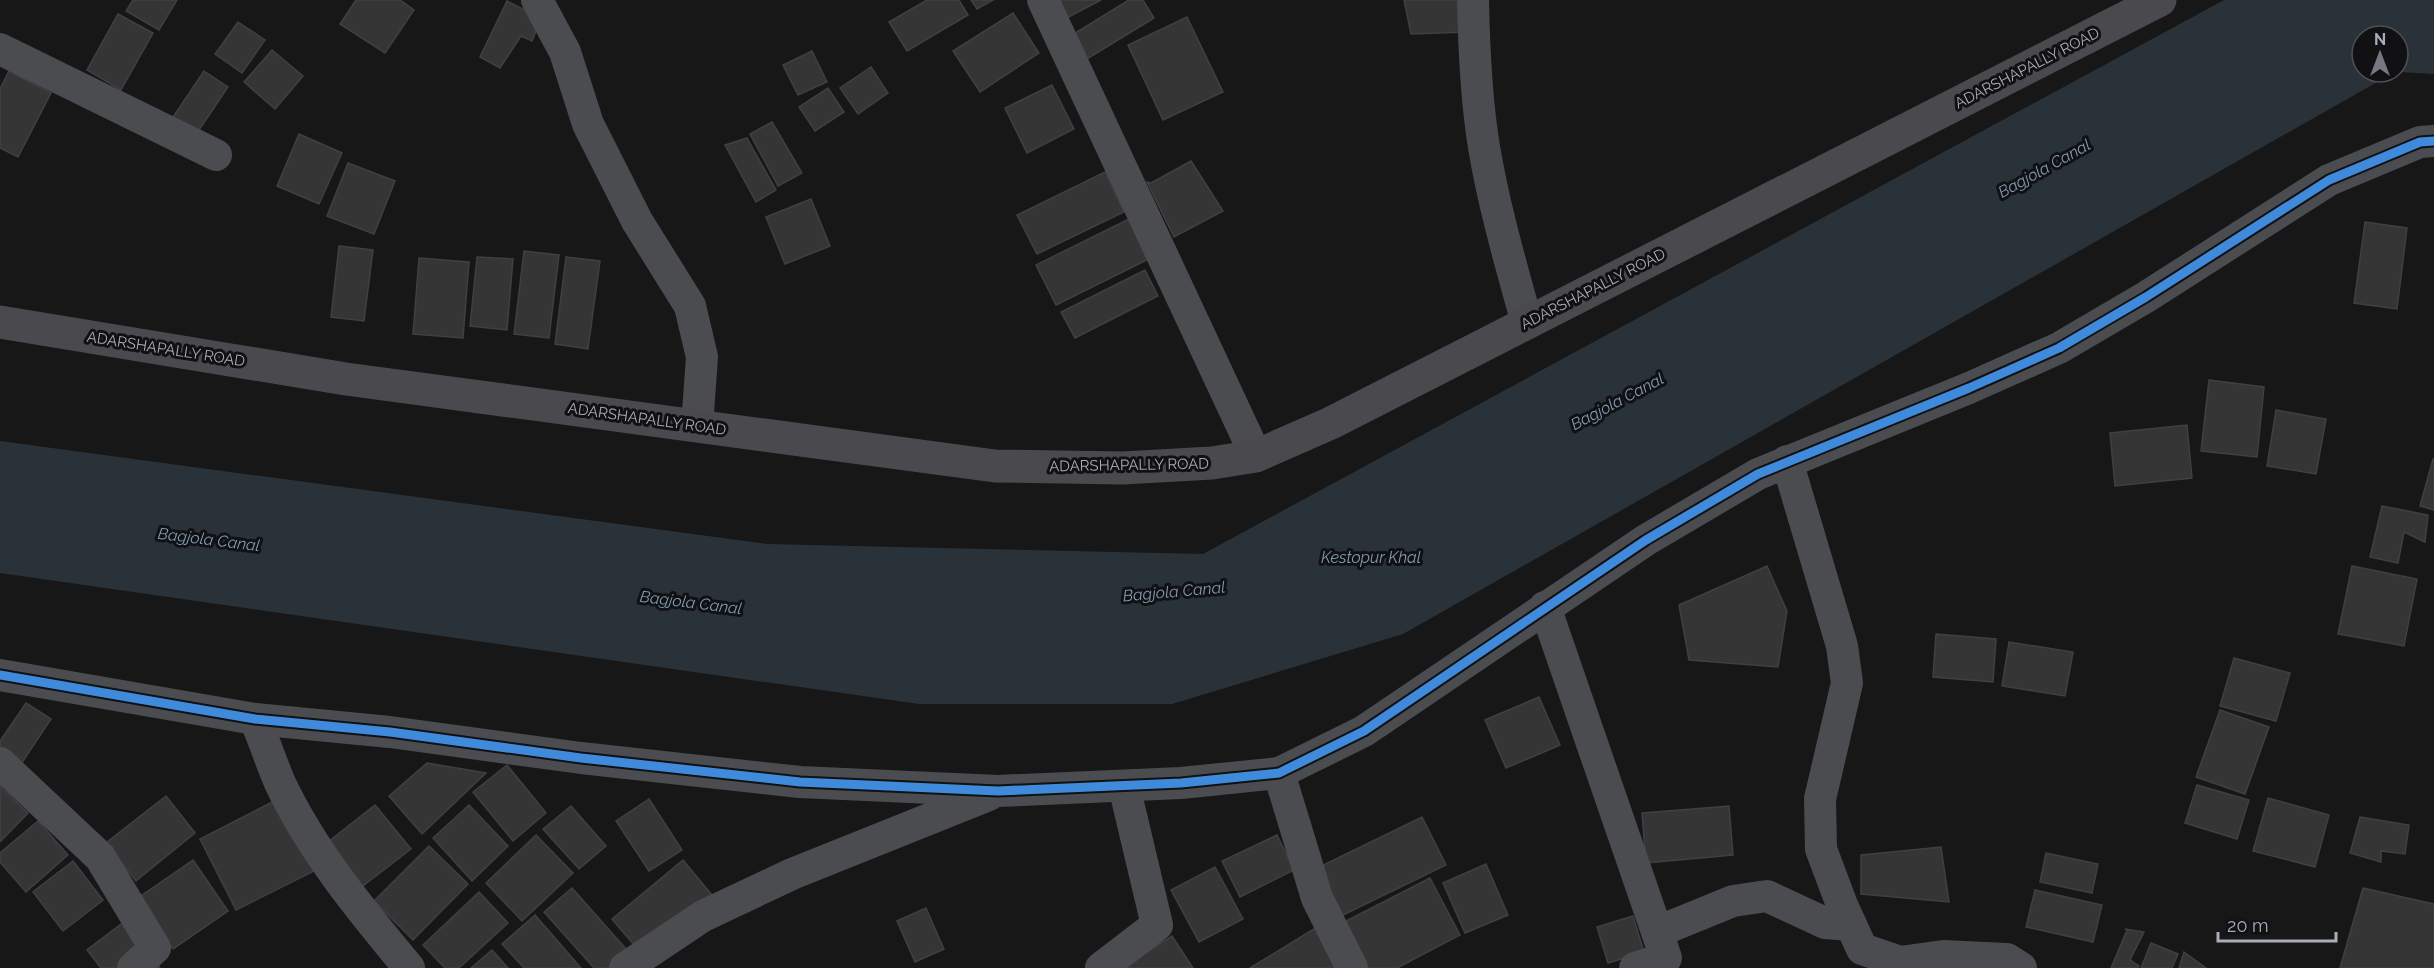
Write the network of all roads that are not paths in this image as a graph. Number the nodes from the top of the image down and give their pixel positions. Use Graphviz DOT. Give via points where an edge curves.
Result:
graph roads {
  1 [pos="537,0"];
  2 [pos="1043,0"];
  3 [pos="1473,0"];
  4 [pos="2160,0"];
  5 [pos="0,50"];
  6 [pos="2434,141"];
  7 [pos="216,155"];
  8 [pos="0,322"];
  9 [pos="1527,322"];
  10 [pos="697,426"];
  11 [pos="1256,456"];
  12 [pos="1787,461"];
  13 [pos="1545,608"];
  14 [pos="0,675"];
  15 [pos="255,719"];
  16 [pos="0,763"];
  17 [pos="1279,773"];
  18 [pos="1124,786"];
  19 [pos="998,791"];
  20 [pos="1851,925"];
  21 [pos="1657,932"];
  22 [pos="133,968"];
  23 [pos="409,968"];
  24 [pos="625,968"];
  25 [pos="1101,968"];
  26 [pos="1352,968"];
  27 [pos="1635,968"];
  28 [pos="2021,968"];
  1 -- 10 [label="street" via="565,52 593,134 637,221 690,306 702,357"];
  2 -- 11 [label="street"];
  3 -- 9 [label="street" via="1484,147 1499,221"];
  4 -- 9 [label="street, ADARSHAPALLY ROAD"];
  5 -- 7 [label="street"];
  6 -- 12 [label="street" via="2420,142 2329,180 2059,348"];
  8 -- 10 [label="street, ADARSHAPALLY ROAD" via="346,379"];
  9 -- 11 [label="street, ADARSHAPALLY ROAD" via="1331,423"];
  10 -- 11 [label="street, ADARSHAPALLY ROAD" via="995,466 1123,468 1212,463"];
  12 -- 13 [label="street" via="1646,540"];
  12 -- 20 [label="street" via="1842,646 1846,683 1820,799 1821,849"];
  13 -- 17 [label="street" via="1364,731"];
  13 -- 21 [label="street"];
  14 -- 15 [label="street"];
  15 -- 19 [label="street" via="800,782"];
  15 -- 23 [label="street" via="280,783 305,828 349,895"];
  16 -- 22 [label="street" via="100,857 155,948"];
  17 -- 18 [label="street"];
  17 -- 26 [label="street" via="1317,898"];
  18 -- 19 [label="street"];
  18 -- 25 [label="street" via="1157,925"];
  19 -- 24 [label="street" via="792,874 712,911"];
  20 -- 21 [label="street" via="1825,923 1767,896 1734,901"];
  20 -- 28 [label="street" via="1862,949 1900,962 1943,956 2007,959"];
  21 -- 27 [label="street" via="1666,958"];
}
